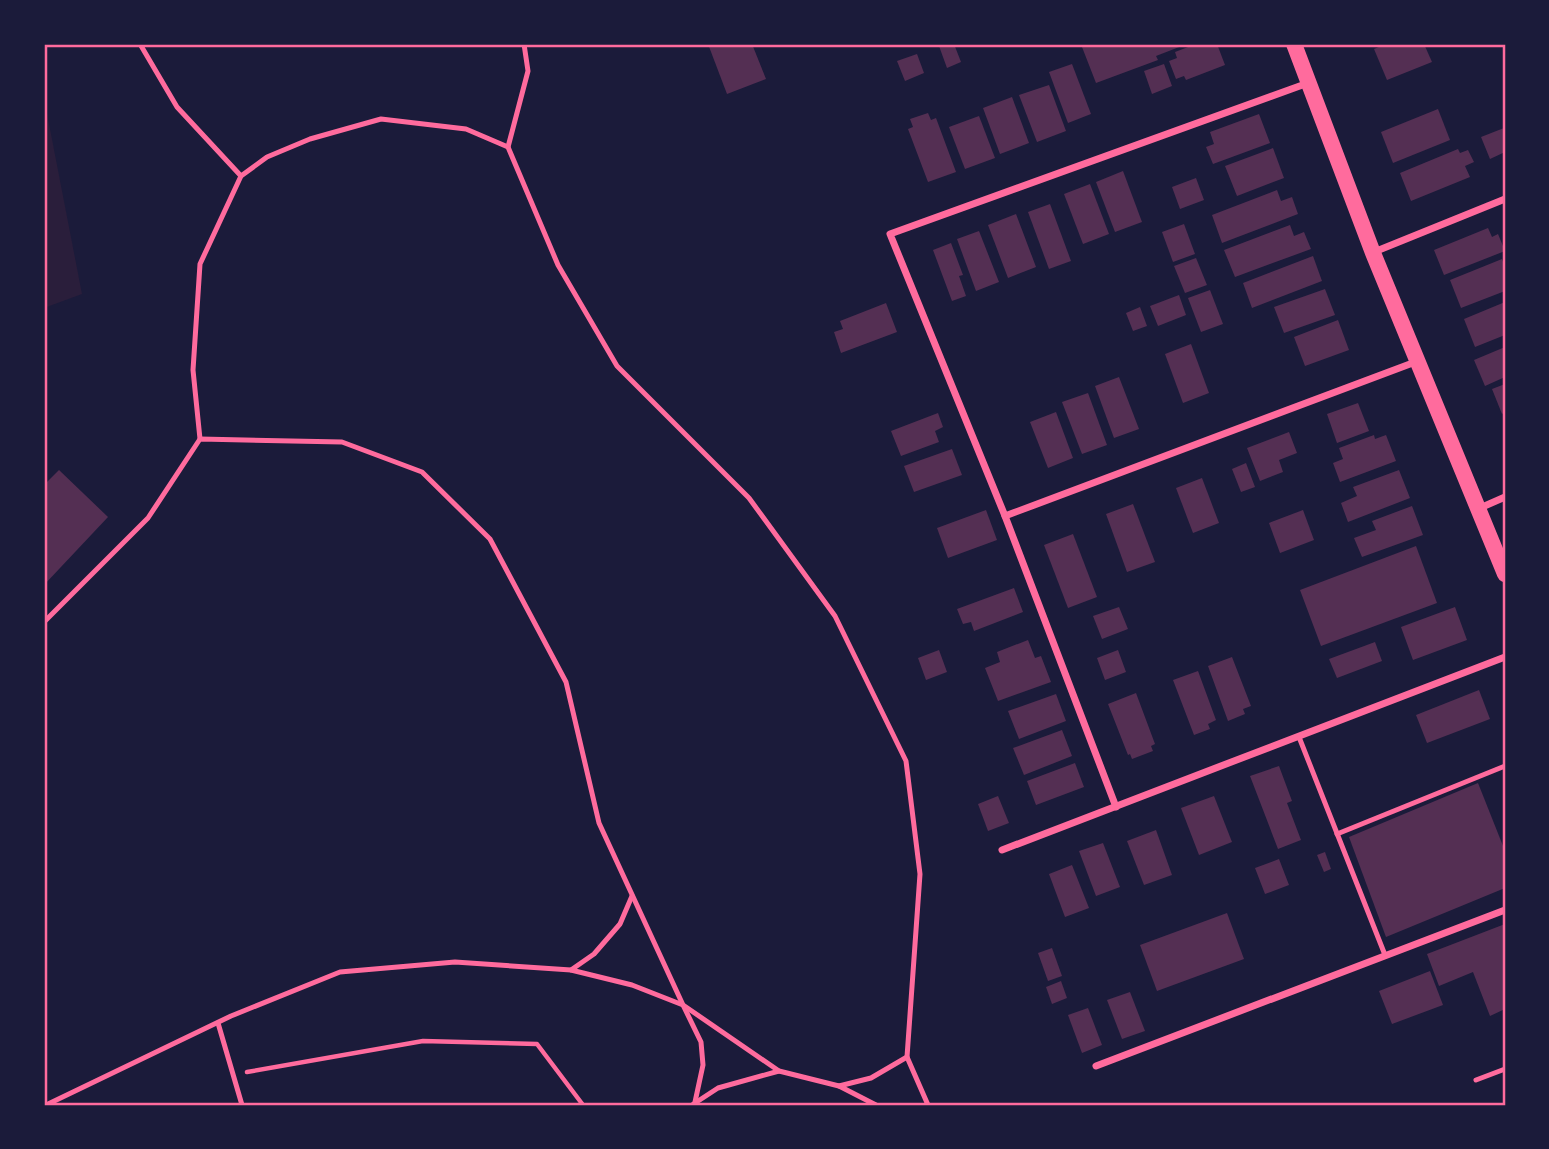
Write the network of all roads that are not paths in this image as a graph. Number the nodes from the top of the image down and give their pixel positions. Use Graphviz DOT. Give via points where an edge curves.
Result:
graph roads {
  1 [pos="140,44"];
  2 [pos="524,44"];
  3 [pos="1294,44"];
  4 [pos="1310,82"];
  5 [pos="508,147"];
  6 [pos="241,176"];
  7 [pos="1505,199"];
  8 [pos="1373,253"];
  9 [pos="1419,361"];
  10 [pos="200,439"];
  11 [pos="1505,497"];
  12 [pos="1480,508"];
  13 [pos="1005,516"];
  14 [pos="1505,574"];
  15 [pos="44,622"];
  16 [pos="1505,657"];
  17 [pos="1299,737"];
  18 [pos="1505,766"];
  19 [pos="1116,807"];
  20 [pos="1337,834"];
  21 [pos="1002,850"];
  22 [pos="632,896"];
  23 [pos="1505,910"];
  24 [pos="1385,955"];
  25 [pos="571,970"];
  26 [pos="682,1005"];
  27 [pos="218,1023"];
  28 [pos="907,1057"];
  29 [pos="1096,1066"];
  30 [pos="1505,1069"];
  31 [pos="779,1071"];
  32 [pos="1476,1080"];
  33 [pos="839,1086"];
  34 [pos="694,1104"];
  35 [pos="46,1105"];
  36 [pos="242,1105"];
  37 [pos="876,1105"];
  38 [pos="928,1105"];
  1 -- 6 [label="lane" via="177,107"];
  2 -- 5 [label="lane" via="528,71"];
  3 -- 4 [label="main road"];
  4 -- 8 [label="main road"];
  4 -- 13 [label="street" via="890,234"];
  5 -- 6 [label="lane" via="466,129 381,119 278,152"];
  5 -- 28 [label="lane" via="558,265 617,366 749,498 812,584 835,616 906,761 920,874"];
  6 -- 10 [label="lane" via="200,264 193,370"];
  7 -- 8 [label="street"];
  8 -- 9 [label="main road"];
  9 -- 12 [label="main road"];
  9 -- 13 [label="street"];
  10 -- 15 [label="lane" via="148,518"];
  10 -- 22 [label="lane" via="342,442 422,472 490,539 566,682 599,823"];
  11 -- 12 [label="street"];
  12 -- 14 [label="main road"];
  13 -- 19 [label="street"];
  16 -- 17 [label="street"];
  17 -- 19 [label="street"];
  17 -- 20 [label="lane"];
  18 -- 20 [label="lane"];
  19 -- 21 [label="street"];
  20 -- 24 [label="lane"];
  22 -- 25 [label="lane" via="620,924 594,954"];
  22 -- 26 [label="lane"];
  23 -- 24 [label="street"];
  24 -- 29 [label="street"];
  25 -- 26 [label="lane" via="632,985"];
  25 -- 27 [label="lane" via="455,962 340,972"];
  26 -- 31 [label="lane"];
  26 -- 34 [label="lane" via="701,1042 703,1065"];
  27 -- 35 [label="lane"];
  27 -- 36 [label="lane"];
  28 -- 33 [label="lane" via="871,1078"];
  28 -- 38 [label="lane"];
  30 -- 32 [label="lane"];
  31 -- 33 [label="lane"];
  31 -- 34 [label="lane" via="718,1088"];
  33 -- 37 [label="lane"];
}
